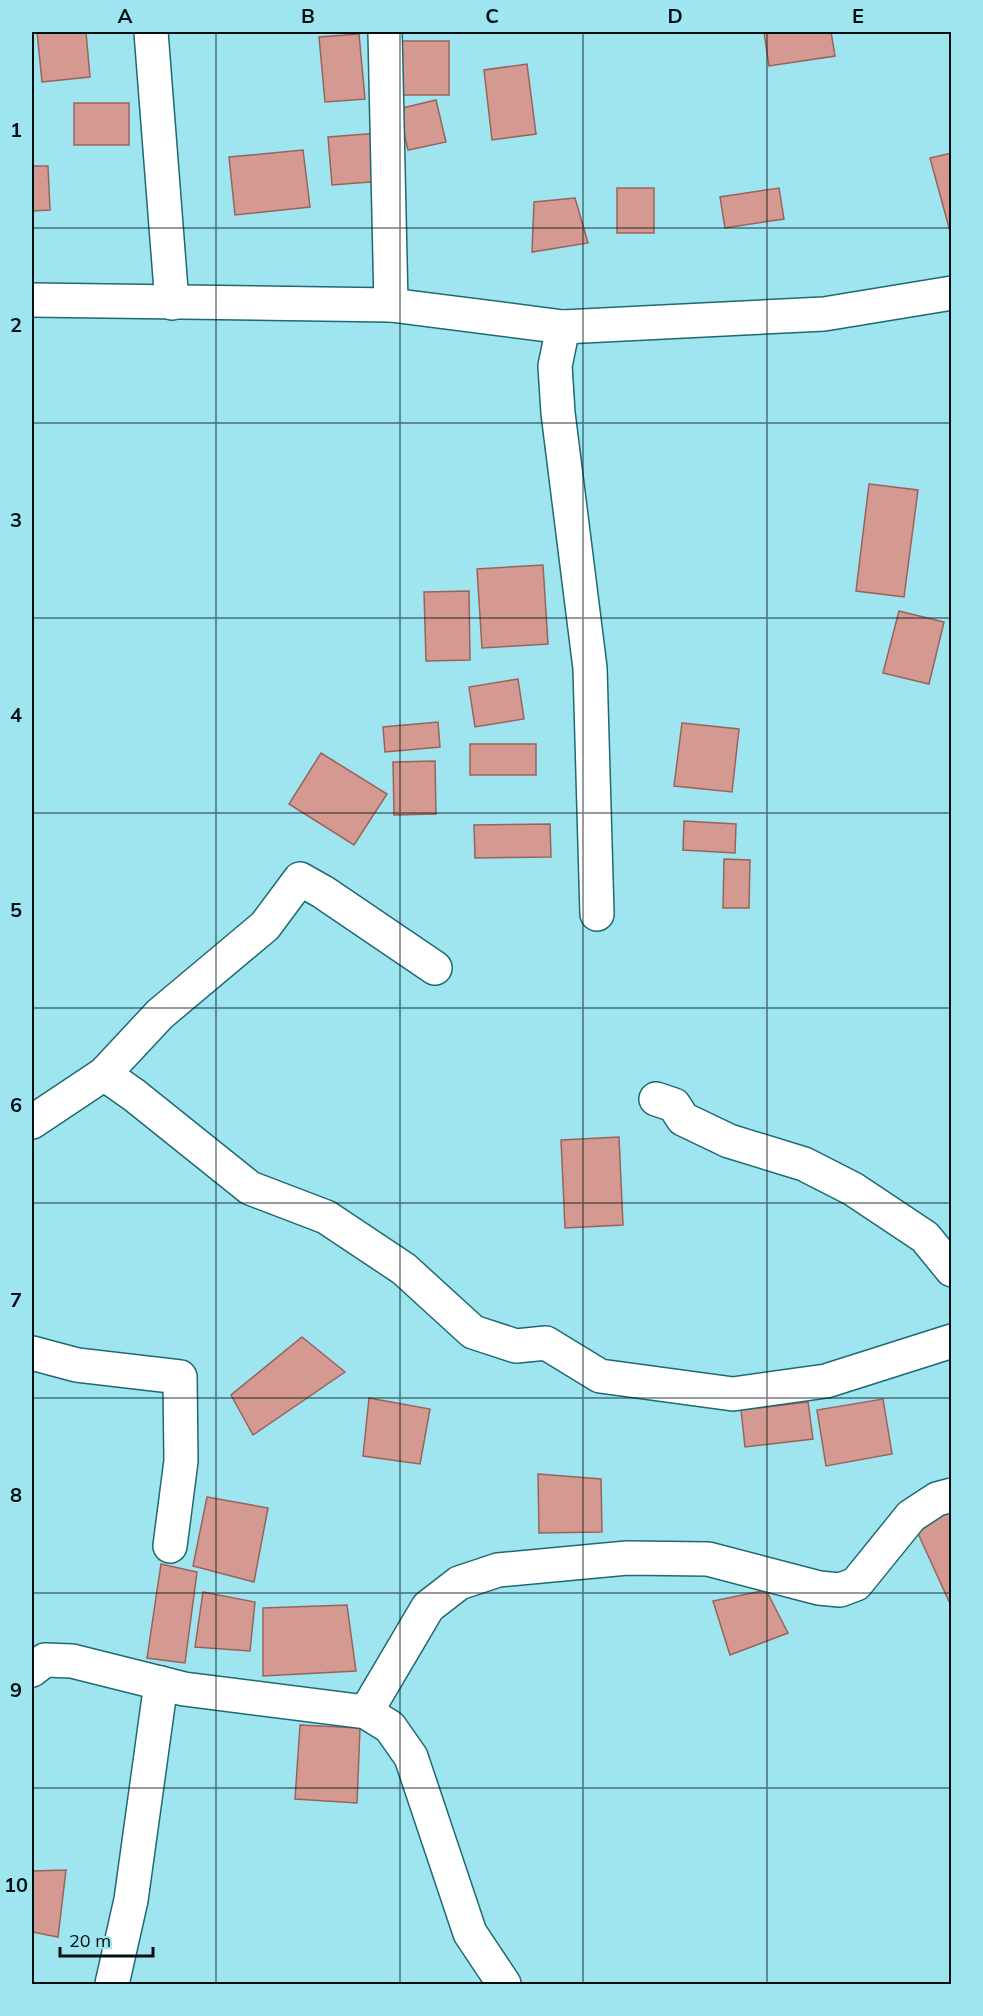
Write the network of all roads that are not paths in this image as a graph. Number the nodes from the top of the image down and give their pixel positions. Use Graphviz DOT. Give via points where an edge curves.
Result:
graph roads {
  1 [pos="152,32"];
  2 [pos="385,32"];
  3 [pos="951,293"];
  4 [pos="32,300"];
  5 [pos="172,303"];
  6 [pos="391,305"];
  7 [pos="563,327"];
  8 [pos="597,914"];
  9 [pos="435,969"];
  10 [pos="104,1074"];
  11 [pos="656,1099"];
  12 [pos="32,1122"];
  13 [pos="951,1270"];
  14 [pos="951,1341"];
  15 [pos="32,1353"];
  16 [pos="951,1495"];
  17 [pos="170,1546"];
  18 [pos="32,1670"];
  19 [pos="161,1683"];
  20 [pos="366,1712"];
  21 [pos="112,1984"];
  22 [pos="504,1984"];
  1 -- 5 [label="street"];
  2 -- 6 [label="street"];
  3 -- 7 [label="street" via="824,314"];
  4 -- 5 [label="street"];
  5 -- 6 [label="street"];
  6 -- 7 [label="street"];
  7 -- 8 [label="street" via="555,366 590,668"];
  9 -- 10 [label="street" via="300,879 265,926 160,1014"];
  10 -- 12 [label="street"];
  10 -- 14 [label="street" via="250,1188 326,1217 404,1269 473,1332 516,1346 546,1343 600,1376 733,1394 826,1382"];
  11 -- 13 [label="street" via="674,1106 683,1119 729,1141 804,1164 853,1189 925,1237"];
  15 -- 17 [label="street" via="77,1365 180,1377 181,1461"];
  16 -- 20 [label="street" via="911,1516 856,1584 840,1590 708,1559 627,1558 498,1570 459,1582 428,1607"];
  18 -- 19 [label="street" via="45,1659 72,1661"];
  19 -- 20 [label="street"];
  19 -- 21 [label="street" via="131,1900"];
  20 -- 22 [label="street" via="390,1727 411,1758 470,1933"];
}
